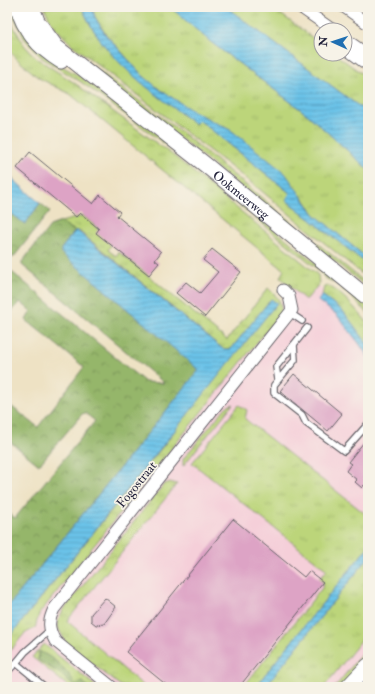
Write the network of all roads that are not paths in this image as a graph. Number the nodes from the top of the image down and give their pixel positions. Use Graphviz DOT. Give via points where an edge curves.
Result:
graph roads {
  1 [pos="18,7"];
  2 [pos="32,7"];
  3 [pos="290,7"];
  4 [pos="300,7"];
  5 [pos="344,7"];
  6 [pos="322,22"];
  7 [pos="313,24"];
  8 [pos="368,24"];
  9 [pos="353,45"];
  10 [pos="353,54"];
  11 [pos="368,55"];
  12 [pos="368,65"];
  13 [pos="113,93"];
  14 [pos="283,290"];
  15 [pos="368,298"];
  16 [pos="290,313"];
  17 [pos="302,322"];
  18 [pos="307,328"];
  19 [pos="294,345"];
  20 [pos="278,379"];
  21 [pos="368,424"];
  22 [pos="49,631"];
  23 [pos="16,663"];
  24 [pos="7,672"];
  25 [pos="45,687"];
  26 [pos="112,687"];
  1 -- 13 [label="main road, Ookmeerweg" via="31,34 44,50"];
  2 -- 13 [label="main road, Ookmeerweg" via="37,21 56,47"];
  3 -- 7 [label="street"];
  4 -- 6 [label="street"];
  5 -- 8 [label="street"];
  9 -- 11 [label="street"];
  10 -- 12 [label="street"];
  13 -- 15 [label="main road, Ookmeerweg" via="207,166"];
  14 -- 16 [label="street" via="289,296 292,310"];
  16 -- 17 [label="lane"];
  16 -- 22 [label="street, Fogostraat" via="54,608 49,619"];
  18 -- 19 [label="lane"];
  19 -- 20 [label="lane" via="295,360"];
  19 -- 20 [label="lane" via="276,367"];
  20 -- 21 [label="lane" via="274,393 340,450 347,449"];
  22 -- 23 [label="lane"];
  22 -- 26 [label="street" via="65,650"];
  23 -- 24 [label="lane"];
  23 -- 25 [label="lane"];
}
